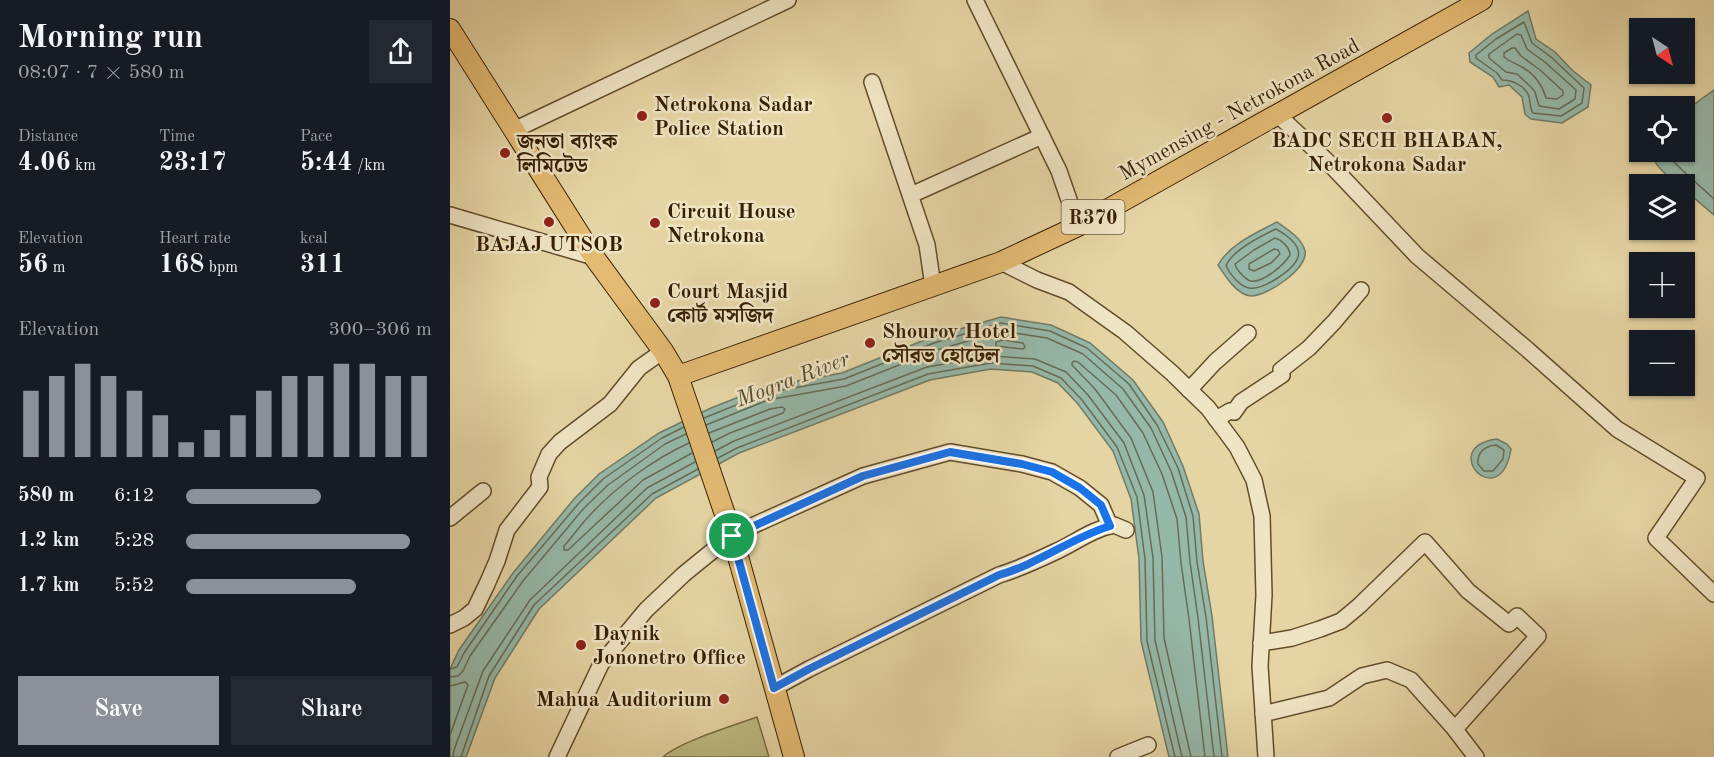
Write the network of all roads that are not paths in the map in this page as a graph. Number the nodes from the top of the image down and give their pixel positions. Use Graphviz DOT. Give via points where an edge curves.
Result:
graph roads {
  1 [pos="788,0"];
  2 [pos="975,0"];
  3 [pos="1482,0"];
  4 [pos="450,29"];
  5 [pos="872,82"];
  6 [pos="1278,114"];
  7 [pos="514,129"];
  8 [pos="1042,136"];
  9 [pos="911,195"];
  10 [pos="450,215"];
  11 [pos="1078,226"];
  12 [pos="594,257"];
  13 [pos="1001,262"];
  14 [pos="933,286"];
  15 [pos="1361,290"];
  16 [pos="1248,333"];
  17 [pos="663,351"];
  18 [pos="678,376"];
  19 [pos="1189,390"];
  20 [pos="1216,419"];
  21 [pos="483,491"];
  22 [pos="450,518"];
  23 [pos="1110,526"];
  24 [pos="731,530"];
  25 [pos="1126,530"];
  26 [pos="1714,594"];
  27 [pos="450,625"];
  28 [pos="1261,643"];
  29 [pos="774,688"];
  30 [pos="1263,714"];
  31 [pos="1455,729"];
  32 [pos="1148,745"];
  33 [pos="557,757"];
  34 [pos="794,757"];
  35 [pos="1118,757"];
  36 [pos="1266,757"];
  37 [pos="1476,757"];
  1 -- 7 [label="street"];
  2 -- 8 [label="street"];
  3 -- 6 [label="main road, Mymensing - Netrokona Road / R370"];
  4 -- 7 [label="main road"];
  5 -- 9 [label="street"];
  6 -- 11 [label="main road, Mymensing - Netrokona Road / R370"];
  6 -- 26 [label="street" via="1424,261 1617,429 1697,478 1656,538"];
  7 -- 12 [label="main road"];
  8 -- 9 [label="street"];
  8 -- 11 [label="street"];
  9 -- 14 [label="street" via="927,245"];
  10 -- 12 [label="street"];
  11 -- 13 [label="main road, Mymensing - Netrokona Road / R370"];
  12 -- 17 [label="main road"];
  13 -- 14 [label="main road, Mymensing - Netrokona Road / R370"];
  13 -- 19 [label="street" via="1068,292 1125,332"];
  14 -- 18 [label="main road, Mymensing - Netrokona Road / R370"];
  15 -- 20 [label="street" via="1309,348 1281,370 1282,375 1241,402 1234,412"];
  16 -- 19 [label="street"];
  17 -- 18 [label="main road"];
  17 -- 27 [label="street" via="639,368 610,404 549,454 539,477 540,487 507,530 474,609"];
  18 -- 24 [label="main road"];
  19 -- 20 [label="street"];
  20 -- 28 [label="street" via="1237,447 1254,480 1262,516"];
  21 -- 22 [label="street"];
  23 -- 24 [label="street" via="1101,505 1052,472 950,452 863,476"];
  23 -- 25 [label="street"];
  23 -- 29 [label="street" via="999,575"];
  24 -- 29 [label="main road"];
  24 -- 33 [label="street" via="646,610 601,664"];
  28 -- 30 [label="street"];
  28 -- 31 [label="street" via="1292,638 1341,621 1425,543 1468,591 1495,614 1509,624 1517,616 1538,636"];
  29 -- 34 [label="main road"];
  30 -- 31 [label="street" via="1329,698 1362,675 1387,670 1411,680"];
  30 -- 36 [label="street"];
  31 -- 37 [label="street"];
  32 -- 35 [label="street"];
}
